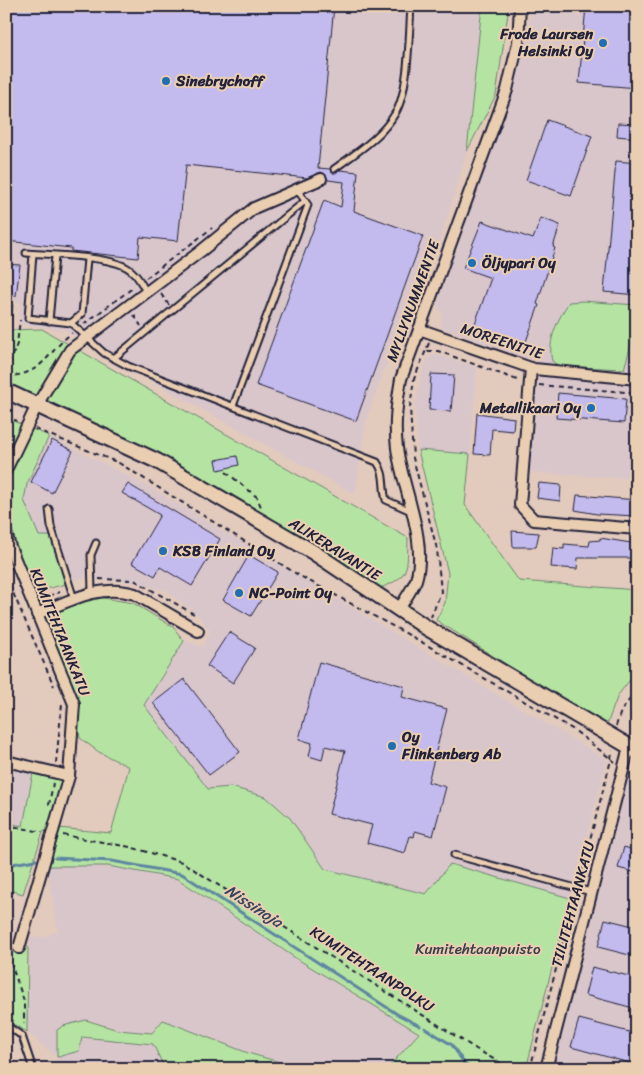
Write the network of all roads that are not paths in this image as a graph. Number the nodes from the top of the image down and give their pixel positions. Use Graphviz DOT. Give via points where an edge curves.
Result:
graph roads {
  1 [pos="411,6"];
  2 [pos="520,6"];
  3 [pos="334,169"];
  4 [pos="321,179"];
  5 [pos="298,190"];
  6 [pos="305,201"];
  7 [pos="26,253"];
  8 [pos="33,254"];
  9 [pos="55,256"];
  10 [pos="86,259"];
  11 [pos="146,292"];
  12 [pos="49,320"];
  13 [pos="71,323"];
  14 [pos="419,329"];
  15 [pos="87,338"];
  16 [pos="114,358"];
  17 [pos="531,368"];
  18 [pos="637,379"];
  19 [pos="6,391"];
  20 [pos="36,404"];
  21 [pos="233,406"];
  22 [pos="6,470"];
  23 [pos="49,509"];
  24 [pos="413,512"];
  25 [pos="637,529"];
  26 [pos="6,532"];
  27 [pos="96,544"];
  28 [pos="92,592"];
  29 [pos="74,599"];
  30 [pos="399,610"];
  31 [pos="37,614"];
  32 [pos="198,630"];
  33 [pos="633,749"];
  34 [pos="6,761"];
  35 [pos="69,776"];
  36 [pos="454,855"];
  37 [pos="592,892"];
  38 [pos="6,946"];
  39 [pos="19,948"];
  40 [pos="6,1025"];
  41 [pos="33,1069"];
  42 [pos="546,1069"];
  1 -- 3 [label="lane" via="403,89 396,112 372,142"];
  2 -- 14 [label="street, MYLLYNUMMENTIE" via="518,43 507,90"];
  4 -- 5 [label="street"];
  5 -- 6 [label="lane"];
  5 -- 11 [label="street" via="254,208"];
  6 -- 16 [label="lane"];
  6 -- 21 [label="lane" via="308,205"];
  7 -- 8 [label="lane"];
  8 -- 9 [label="lane"];
  8 -- 12 [label="lane" via="28,318"];
  9 -- 10 [label="lane"];
  9 -- 12 [label="lane"];
  10 -- 11 [label="lane" via="124,266 134,273"];
  10 -- 13 [label="lane" via="82,314"];
  11 -- 15 [label="street"];
  12 -- 13 [label="lane"];
  13 -- 15 [label="lane"];
  14 -- 17 [label="street, MOREENITIE"];
  14 -- 24 [label="street, MYLLYNUMMENTIE" via="401,379 395,425 397,450"];
  15 -- 16 [label="lane"];
  15 -- 20 [label="street" via="70,350"];
  16 -- 21 [label="lane"];
  17 -- 18 [label="street, MOREENITIE"];
  17 -- 25 [label="street" via="520,505 534,520"];
  19 -- 20 [label="street, ALIKERAVANTIE"];
  20 -- 22 [label="street"];
  20 -- 30 [label="street, ALIKERAVANTIE" via="157,461 313,552"];
  21 -- 24 [label="lane" via="377,462 383,471 386,500"];
  23 -- 29 [label="lane" via="51,526"];
  24 -- 30 [label="street, MYLLYNUMMENTIE" via="419,562 416,581"];
  26 -- 31 [label="street, KUMITEHTAANKATU"];
  27 -- 28 [label="lane" via="91,555"];
  28 -- 29 [label="street"];
  28 -- 32 [label="street" via="124,590"];
  29 -- 31 [label="street"];
  30 -- 33 [label="street, ALIKERAVANTIE"];
  31 -- 35 [label="street, KUMITEHTAANKATU" via="74,704"];
  33 -- 37 [label="street, TIILITEHTAANKATU"];
  34 -- 35 [label="street"];
  35 -- 39 [label="street, KUMITEHTAANKATU" via="48,833"];
  36 -- 37 [label="lane"];
  37 -- 42 [label="street, TIILITEHTAANKATU"];
  38 -- 39 [label="lane"];
  40 -- 41 [label="lane" via="22,1036"];
}
